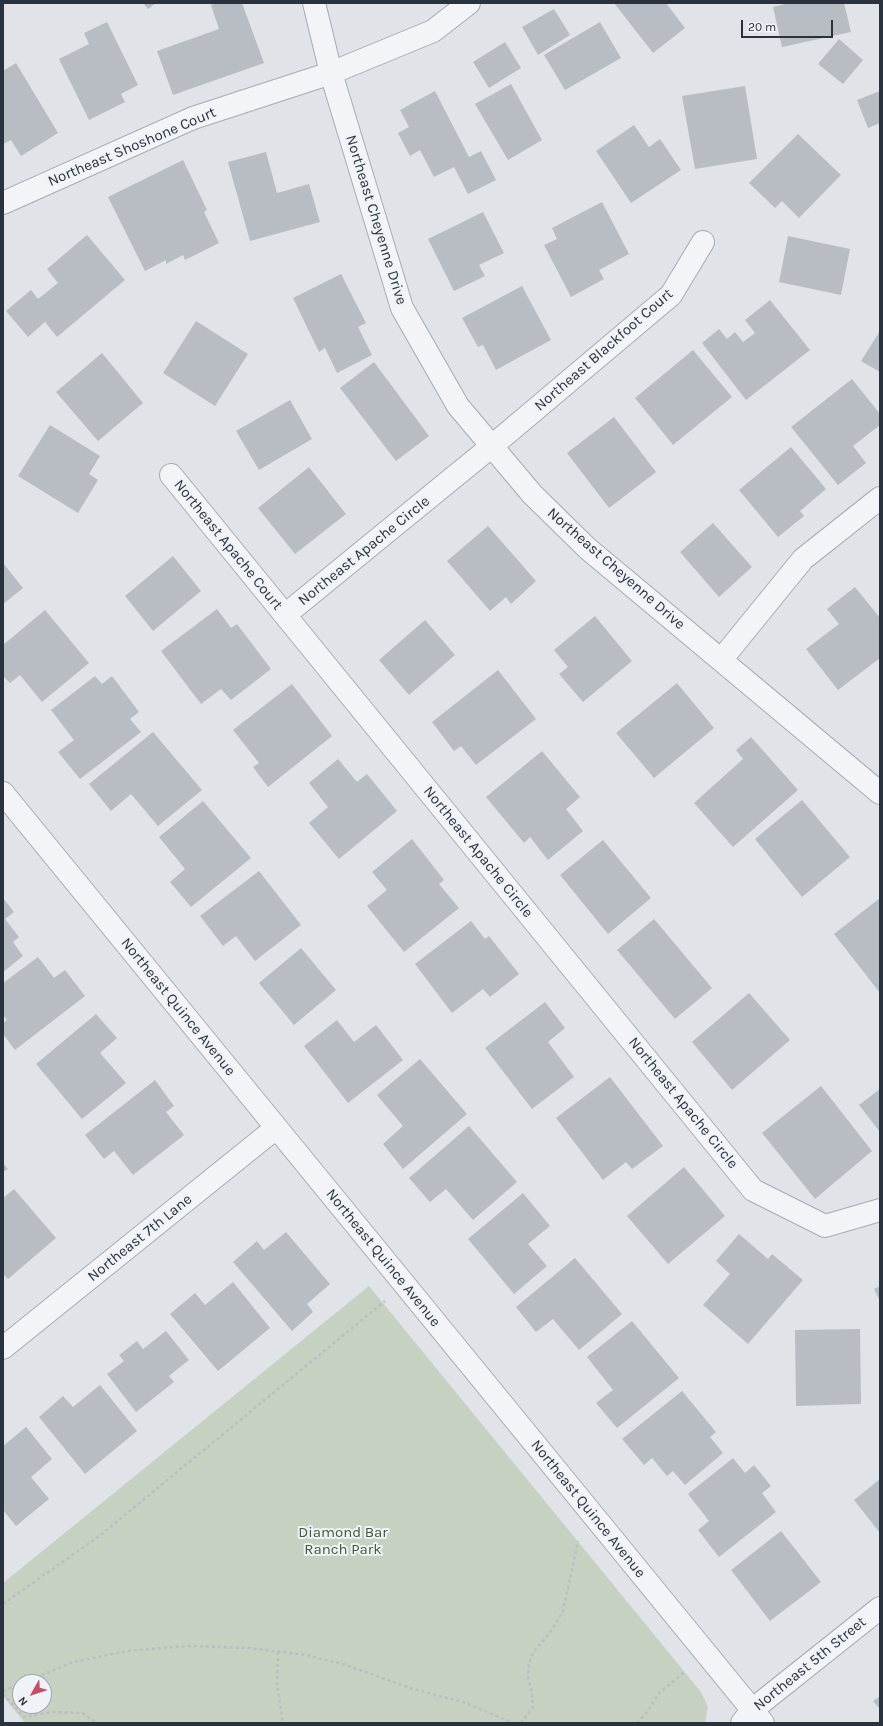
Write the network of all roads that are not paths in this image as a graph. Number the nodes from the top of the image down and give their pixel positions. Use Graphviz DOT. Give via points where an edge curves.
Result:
graph roads {
  1 [pos="314,3"];
  2 [pos="469,3"];
  3 [pos="331,73"];
  4 [pos="3,203"];
  5 [pos="703,242"];
  6 [pos="492,446"];
  7 [pos="170,475"];
  8 [pos="880,498"];
  9 [pos="285,615"];
  10 [pos="721,660"];
  11 [pos="3,793"];
  12 [pos="880,793"];
  13 [pos="276,1128"];
  14 [pos="880,1210"];
  15 [pos="3,1348"];
  16 [pos="880,1608"];
  17 [pos="752,1719"];
  1 -- 3 [label="street, Northeast Cheyenne Drive"];
  2 -- 3 [label="street, Northeast Shoshone Court" via="433,30"];
  3 -- 4 [label="street, Northeast Shoshone Court" via="193,118"];
  3 -- 6 [label="street, Northeast Cheyenne Drive" via="402,308 458,406"];
  5 -- 6 [label="street, Northeast Blackfoot Court" via="671,295"];
  6 -- 9 [label="street, Northeast Apache Circle"];
  6 -- 10 [label="street, Northeast Cheyenne Drive" via="532,494 587,548"];
  7 -- 9 [label="street, Northeast Apache Court"];
  8 -- 10 [label="street" via="803,559"];
  9 -- 14 [label="street, Northeast Apache Circle" via="753,1190 825,1226"];
  10 -- 12 [label="street, Northeast Cheyenne Drive"];
  11 -- 13 [label="street, Northeast Quince Avenue"];
  13 -- 15 [label="street, Northeast 7th Lane"];
  13 -- 17 [label="street, Northeast Quince Avenue" via="707,1655"];
  16 -- 17 [label="street, Northeast 5th Street"];
}
